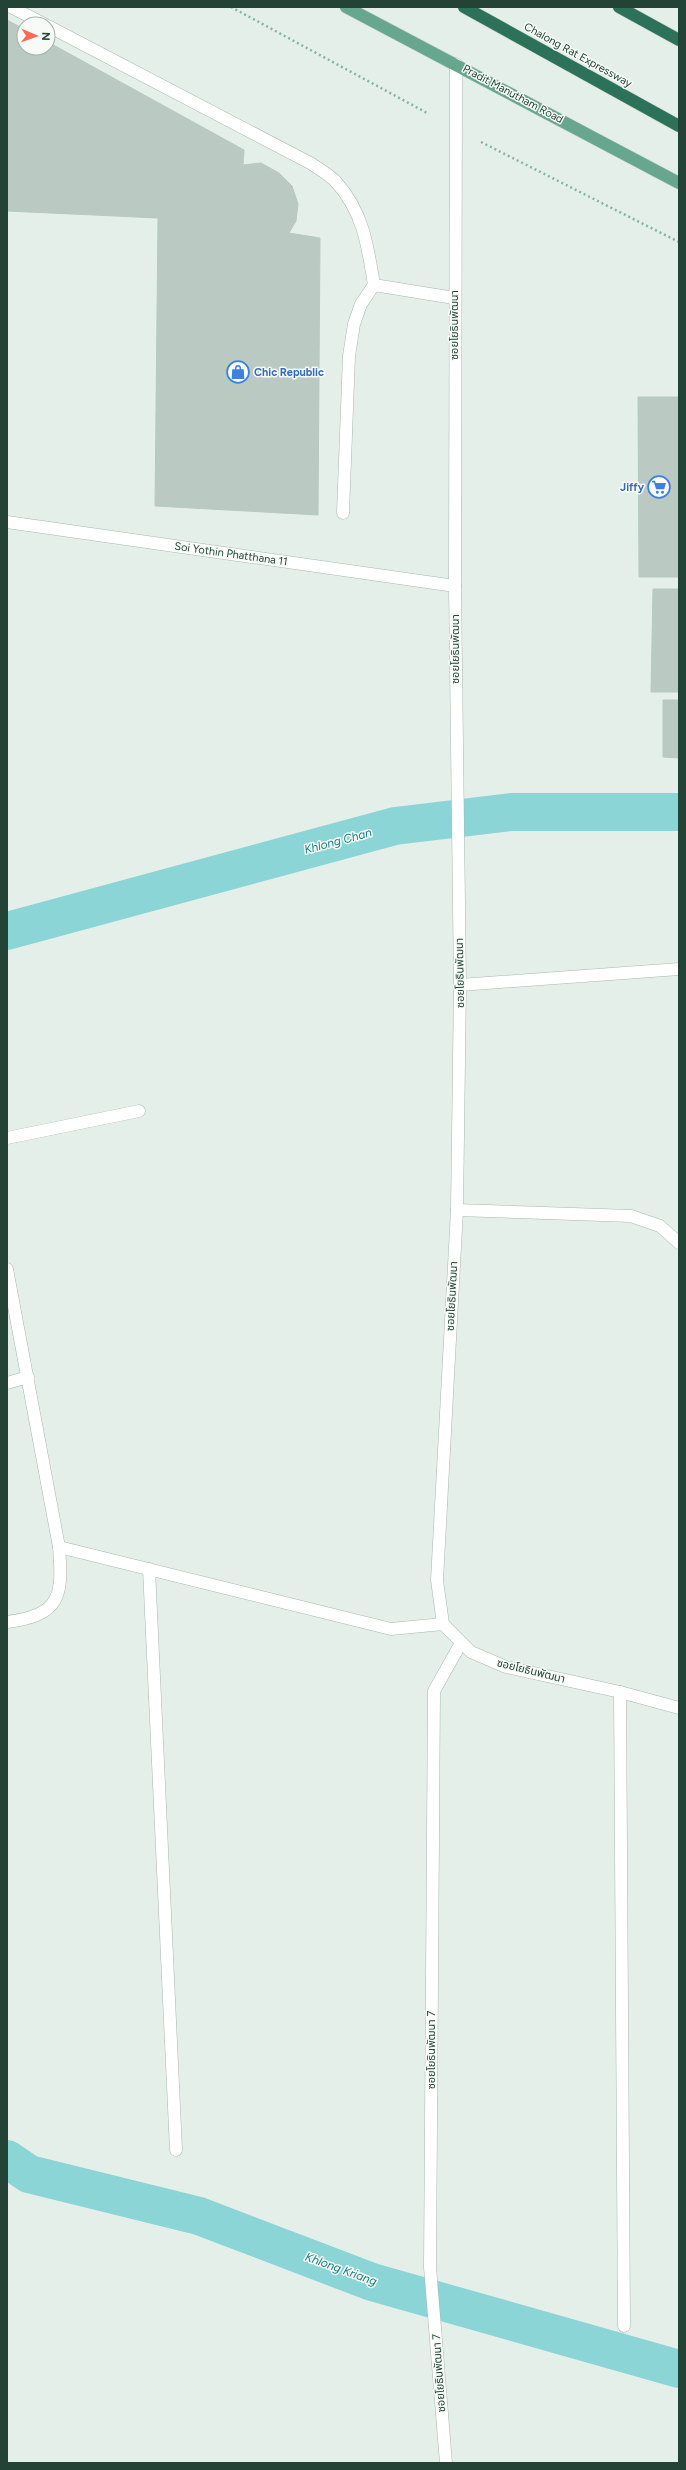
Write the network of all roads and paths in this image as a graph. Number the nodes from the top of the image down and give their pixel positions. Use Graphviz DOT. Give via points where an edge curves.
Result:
graph roads {
  1 [pos="11,7"];
  2 [pos="346,7"];
  3 [pos="464,7"];
  4 [pos="619,7"];
  5 [pos="28,16"];
  6 [pos="56,30"];
  7 [pos="679,40"];
  8 [pos="456,64"];
  9 [pos="679,126"];
  10 [pos="679,183"];
  11 [pos="374,284"];
  12 [pos="454,298"];
  13 [pos="343,513"];
  14 [pos="7,522"];
  15 [pos="455,586"];
  16 [pos="679,969"];
  17 [pos="460,985"];
  18 [pos="139,1111"];
  19 [pos="7,1138"];
  20 [pos="457,1210"];
  21 [pos="679,1243"];
  22 [pos="7,1268"];
  23 [pos="28,1377"];
  24 [pos="7,1383"];
  25 [pos="60,1547"];
  26 [pos="149,1569"];
  27 [pos="7,1622"];
  28 [pos="443,1624"];
  29 [pos="461,1643"];
  30 [pos="620,1692"];
  31 [pos="679,1708"];
  32 [pos="176,2150"];
  33 [pos="624,2326"];
  34 [pos="446,2463"];
  1 -- 5 [label="street"];
  2 -- 8 [label="main road, Pradit Manutham Road"];
  3 -- 9 [label="highway, Chalong Rat Expressway"];
  4 -- 7 [label="highway"];
  6 -- 11 [label="street" via="312,164 336,182 356,208 367,240"];
  8 -- 10 [label="main road, Pradit Manutham Road"];
  8 -- 12 [label="street, ซอยโยธินพัฒนา"];
  11 -- 12 [label="street"];
  11 -- 13 [label="street" via="361,304 354,324 349,356"];
  12 -- 15 [label="street, ซอยโยธินพัฒนา"];
  14 -- 15 [label="street, Soi Yothin Phatthana 11"];
  15 -- 17 [label="street, ซอยโยธินพัฒนา"];
  16 -- 17 [label="street"];
  17 -- 20 [label="street, ซอยโยธินพัฒนา"];
  18 -- 19 [label="street"];
  20 -- 21 [label="street" via="631,1216 660,1226"];
  20 -- 28 [label="street, ซอยโยธินพัฒนา" via="437,1580"];
  22 -- 23 [label="street"];
  23 -- 24 [label="street"];
  23 -- 25 [label="street"];
  25 -- 26 [label="street"];
  25 -- 27 [label="street" via="62,1579 58,1597 46,1610 30,1619"];
  26 -- 28 [label="street" via="391,1628"];
  26 -- 32 [label="street"];
  28 -- 29 [label="street, ซอยโยธินพัฒนา"];
  29 -- 30 [label="street, ซอยโยธินพัฒนา" via="470,1652 506,1667"];
  29 -- 34 [label="street, ซอยโยธินพัฒนา 7" via="434,1691 430,2267"];
  30 -- 31 [label="street, ซอยโยธินพัฒนา"];
  30 -- 33 [label="street"];
}
